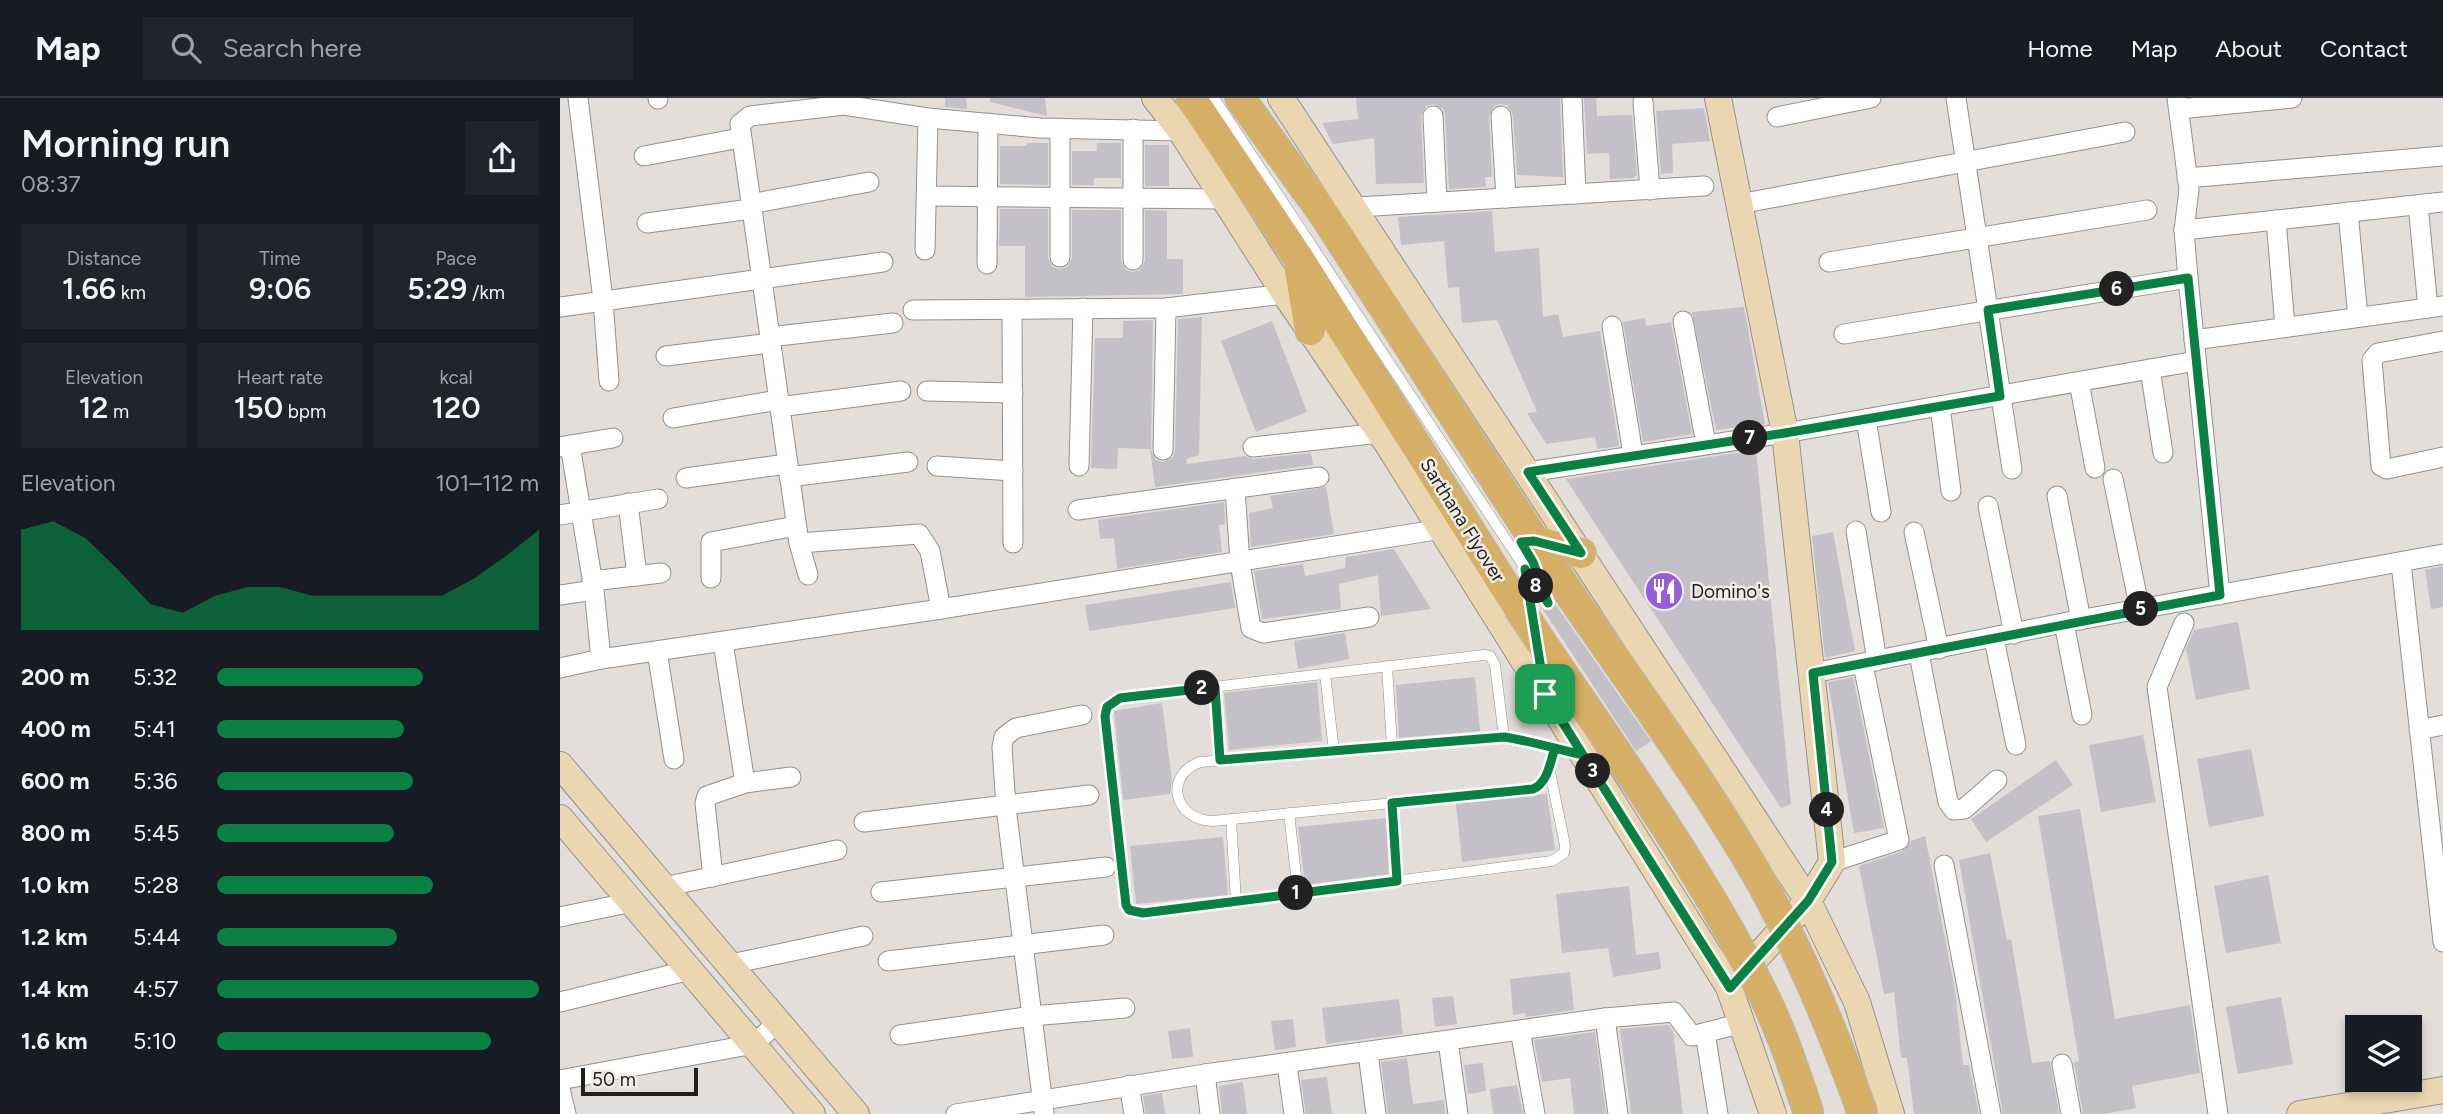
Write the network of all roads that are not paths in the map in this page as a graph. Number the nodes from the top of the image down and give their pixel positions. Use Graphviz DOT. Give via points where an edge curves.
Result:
graph roads {
  1 [pos="578,98"];
  2 [pos="1155,98"];
  3 [pos="1281,98"];
  4 [pos="1572,98"];
  5 [pos="1718,98"];
  6 [pos="1871,98"];
  7 [pos="1956,98"];
  8 [pos="2292,98"];
  9 [pos="1244,99"];
  10 [pos="1643,102"];
  11 [pos="2178,104"];
  12 [pos="1198,112"];
  13 [pos="1433,116"];
  14 [pos="1501,117"];
  15 [pos="1777,117"];
  16 [pos="928,118"];
  17 [pos="988,123"];
  18 [pos="1060,128"];
  19 [pos="1133,130"];
  20 [pos="2125,132"];
  21 [pos="740,138"];
  22 [pos="644,156"];
  23 [pos="2443,156"];
  24 [pos="1965,159"];
  25 [pos="2187,178"];
  26 [pos="869,182"];
  27 [pos="1287,183"];
  28 [pos="1704,186"];
  29 [pos="1650,190"];
  30 [pos="1576,194"];
  31 [pos="927,196"];
  32 [pos="1133,196"];
  33 [pos="987,197"];
  34 [pos="1060,198"];
  35 [pos="1506,198"];
  36 [pos="1224,199"];
  37 [pos="1437,202"];
  38 [pos="2443,202"];
  39 [pos="1739,204"];
  40 [pos="2418,205"];
  41 [pos="750,206"];
  42 [pos="1353,207"];
  43 [pos="2147,210"];
  44 [pos="1321,211"];
  45 [pos="2348,212"];
  46 [pos="2276,220"];
  47 [pos="648,223"];
  48 [pos="2185,230"];
  49 [pos="1977,237"];
  50 [pos="925,250"];
  51 [pos="1297,256"];
  52 [pos="1060,257"];
  53 [pos="1133,260"];
  54 [pos="883,262"];
  55 [pos="1829,262"];
  56 [pos="987,264"];
  57 [pos="2188,278"];
  58 [pos="761,280"];
  59 [pos="1285,294"];
  60 [pos="603,300"];
  61 [pos="560,307"];
  62 [pos="2436,307"];
  63 [pos="1083,308"];
  64 [pos="1167,308"];
  65 [pos="1012,309"];
  66 [pos="912,310"];
  67 [pos="1988,310"];
  68 [pos="2358,317"];
  69 [pos="1683,321"];
  70 [pos="893,323"];
  71 [pos="1612,326"];
  72 [pos="2286,327"];
  73 [pos="1310,330"];
  74 [pos="1844,334"];
  75 [pos="770,340"];
  76 [pos="2194,340"];
  77 [pos="2443,341"];
  78 [pos="666,356"];
  79 [pos="2196,361"];
  80 [pos="2150,369"];
  81 [pos="609,381"];
  82 [pos="2079,382"];
  83 [pos="901,391"];
  84 [pos="927,391"];
  85 [pos="1013,393"];
  86 [pos="2000,396"];
  87 [pos="779,403"];
  88 [pos="1940,406"];
  89 [pos="673,418"];
  90 [pos="1866,419"];
  91 [pos="1380,433"];
  92 [pos="1785,433"];
  93 [pos="613,438"];
  94 [pos="1456,443"];
  95 [pos="1706,444"];
  96 [pos="565,446"];
  97 [pos="1253,447"];
  98 [pos="1163,450"];
  99 [pos="2163,453"];
  100 [pos="1633,454"];
  101 [pos="2443,457"];
  102 [pos="908,463"];
  103 [pos="1079,466"];
  104 [pos="937,467"];
  105 [pos="2095,468"];
  106 [pos="2012,469"];
  107 [pos="788,471"];
  108 [pos="1013,471"];
  109 [pos="1528,472"];
  110 [pos="1319,477"];
  111 [pos="686,478"];
  112 [pos="2113,479"];
  113 [pos="1235,488"];
  114 [pos="1951,491"];
  115 [pos="2057,496"];
  116 [pos="658,499"];
  117 [pos="628,503"];
  118 [pos="1989,506"];
  119 [pos="1078,510"];
  120 [pos="581,511"];
  121 [pos="1881,512"];
  122 [pos="560,515"];
  123 [pos="1442,529"];
  124 [pos="1856,531"];
  125 [pos="1914,532"];
  126 [pos="798,535"];
  127 [pos="1527,541"];
  128 [pos="1013,543"];
  129 [pos="1581,553"];
  130 [pos="2443,554"];
  131 [pos="1240,563"];
  132 [pos="2401,563"];
  133 [pos="1539,569"];
  134 [pos="661,573"];
  135 [pos="808,575"];
  136 [pos="637,576"];
  137 [pos="711,578"];
  138 [pos="593,586"];
  139 [pos="560,595"];
  140 [pos="2220,595"];
  141 [pos="941,609"];
  142 [pos="2140,610"];
  143 [pos="1369,617"];
  144 [pos="2073,621"];
  145 [pos="2184,623"];
  146 [pos="2014,634"];
  147 [pos="1994,639"];
  148 [pos="723,642"];
  149 [pos="1939,649"];
  150 [pos="657,651"];
  151 [pos="1919,654"];
  152 [pos="601,659"];
  153 [pos="1870,663"];
  154 [pos="1387,666"];
  155 [pos="560,668"];
  156 [pos="1813,673"];
  157 [pos="1325,674"];
  158 [pos="1215,687"];
  159 [pos="1545,694"];
  160 [pos="1082,715"];
  161 [pos="2082,715"];
  162 [pos="2443,725"];
  163 [pos="2419,730"];
  164 [pos="1504,737"];
  165 [pos="2016,745"];
  166 [pos="1392,746"];
  167 [pos="1555,748"];
  168 [pos="1334,751"];
  169 [pos="1583,755"];
  170 [pos="674,759"];
  171 [pos="1220,760"];
  172 [pos="560,765"];
  173 [pos="1549,767"];
  174 [pos="791,777"];
  175 [pos="1997,780"];
  176 [pos="745,783"];
  177 [pos="1089,795"];
  178 [pos="1392,803"];
  179 [pos="1006,807"];
  180 [pos="2436,807"];
  181 [pos="1289,813"];
  182 [pos="560,818"];
  183 [pos="1231,819"];
  184 [pos="864,822"];
  185 [pos="837,850"];
  186 [pos="2438,850"];
  187 [pos="1832,862"];
  188 [pos="1944,865"];
  189 [pos="1106,867"];
  190 [pos="1014,876"];
  191 [pos="713,877"];
  192 [pos="1397,881"];
  193 [pos="664,887"];
  194 [pos="881,892"];
  195 [pos="1298,893"];
  196 [pos="1236,901"];
  197 [pos="1808,901"];
  198 [pos="632,902"];
  199 [pos="560,917"];
  200 [pos="1104,934"];
  201 [pos="863,936"];
  202 [pos="2443,942"];
  203 [pos="1023,947"];
  204 [pos="888,961"];
  205 [pos="731,964"];
  206 [pos="691,970"];
  207 [pos="1730,988"];
  208 [pos="560,1002"];
  209 [pos="1125,1008"];
  210 [pos="1032,1016"];
  211 [pos="1605,1018"];
  212 [pos="779,1021"];
  213 [pos="1742,1023"];
  214 [pos="1520,1030"];
  215 [pos="1705,1033"];
  216 [pos="900,1035"];
  217 [pos="1448,1041"];
  218 [pos="754,1044"];
  219 [pos="1368,1053"];
  220 [pos="2062,1064"];
  221 [pos="1286,1065"];
  222 [pos="1205,1074"];
  223 [pos="560,1080"];
  224 [pos="1129,1085"];
  225 [pos="560,1089"];
  226 [pos="2443,1090"];
  227 [pos="1043,1108"];
  228 [pos="566,1114"];
  229 [pos="812,1114"];
  230 [pos="856,1114"];
  231 [pos="956,1114"];
  232 [pos="1134,1114"];
  233 [pos="1210,1114"];
  234 [pos="1293,1114"];
  235 [pos="1376,1114"];
  236 [pos="1458,1114"];
  237 [pos="1535,1114"];
  238 [pos="1618,1114"];
  239 [pos="1718,1114"];
  240 [pos="1773,1114"];
  241 [pos="1809,1114"];
  242 [pos="1863,1114"];
  243 [pos="1891,1114"];
  244 [pos="1991,1114"];
  245 [pos="2071,1114"];
  246 [pos="2218,1114"];
  247 [pos="2300,1114"];
  1 -- 60 [label="street"];
  2 -- 12 [label="street"];
  3 -- 42 [label="street"];
  4 -- 30 [label="street"];
  5 -- 39 [label="street"];
  6 -- 15 [label="street"];
  7 -- 24 [label="street"];
  8 -- 11 [label="street"];
  9 -- 27 [label="lane"];
  9 -- 44 [label="main road"];
  10 -- 29 [label="street"];
  11 -- 25 [label="street"];
  12 -- 19 [label="street"];
  12 -- 36 [label="street"];
  12 -- 51 [label="main road, Sarthana Flyover"];
  12 -- 133 [label="lane"];
  13 -- 37 [label="street"];
  14 -- 35 [label="street"];
  16 -- 17 [label="street"];
  16 -- 21 [label="street" via="844,105 750,116 740,124"];
  16 -- 31 [label="street"];
  17 -- 18 [label="street"];
  17 -- 33 [label="street"];
  18 -- 19 [label="street"];
  18 -- 34 [label="street"];
  19 -- 32 [label="street"];
  20 -- 24 [label="street"];
  21 -- 22 [label="street"];
  21 -- 41 [label="street"];
  23 -- 25 [label="street"];
  24 -- 39 [label="street"];
  24 -- 49 [label="street"];
  25 -- 48 [label="street"];
  26 -- 41 [label="street"];
  28 -- 29 [label="street"];
  29 -- 30 [label="street"];
  30 -- 35 [label="street"];
  31 -- 33 [label="street"];
  31 -- 50 [label="street"];
  32 -- 34 [label="street"];
  32 -- 36 [label="street"];
  32 -- 53 [label="street"];
  33 -- 34 [label="street"];
  33 -- 56 [label="street"];
  34 -- 52 [label="street"];
  35 -- 37 [label="street"];
  36 -- 59 [label="street"];
  37 -- 42 [label="street"];
  38 -- 40 [label="street"];
  39 -- 92 [label="street"];
  40 -- 45 [label="street"];
  40 -- 62 [label="street"];
  41 -- 47 [label="street"];
  41 -- 58 [label="street"];
  42 -- 44 [label="street"];
  42 -- 109 [label="street"];
  43 -- 49 [label="street"];
  44 -- 127 [label="main road"];
  45 -- 46 [label="street"];
  45 -- 68 [label="street"];
  46 -- 48 [label="street"];
  46 -- 72 [label="street"];
  48 -- 57 [label="street"];
  49 -- 55 [label="street"];
  49 -- 67 [label="street"];
  51 -- 73 [label="main road"];
  51 -- 241 [label="main road, Sarthana Flyover, bridge" via="1518,607 1709,895 1784,1040"];
  54 -- 58 [label="street"];
  57 -- 67 [label="street"];
  57 -- 76 [label="street"];
  58 -- 60 [label="street"];
  58 -- 75 [label="street"];
  59 -- 64 [label="street"];
  59 -- 73 [label="street"];
  60 -- 61 [label="street"];
  60 -- 81 [label="street"];
  62 -- 68 [label="street"];
  63 -- 64 [label="street"];
  63 -- 65 [label="street"];
  63 -- 103 [label="street"];
  64 -- 98 [label="street"];
  65 -- 66 [label="street"];
  65 -- 85 [label="street"];
  67 -- 74 [label="street"];
  67 -- 86 [label="street"];
  68 -- 72 [label="street"];
  69 -- 95 [label="street"];
  70 -- 75 [label="street"];
  71 -- 100 [label="street"];
  72 -- 76 [label="street"];
  73 -- 91 [label="street"];
  75 -- 78 [label="street"];
  75 -- 87 [label="street"];
  76 -- 79 [label="street"];
  77 -- 101 [label="street" via="2378,353 2372,360 2381,466 2387,469"];
  79 -- 80 [label="street"];
  79 -- 140 [label="street"];
  80 -- 82 [label="street"];
  80 -- 99 [label="street"];
  82 -- 86 [label="street"];
  82 -- 105 [label="street"];
  83 -- 87 [label="street"];
  84 -- 85 [label="street"];
  85 -- 108 [label="street"];
  86 -- 88 [label="street"];
  86 -- 106 [label="street"];
  87 -- 89 [label="street"];
  87 -- 107 [label="street"];
  88 -- 90 [label="street"];
  88 -- 114 [label="street"];
  90 -- 92 [label="street"];
  90 -- 121 [label="street"];
  91 -- 97 [label="street"];
  91 -- 123 [label="street"];
  92 -- 95 [label="street"];
  92 -- 156 [label="street"];
  93 -- 96 [label="street"];
  94 -- 127 [label="lane"];
  95 -- 100 [label="street"];
  96 -- 120 [label="street"];
  100 -- 109 [label="street"];
  102 -- 107 [label="street"];
  104 -- 108 [label="street"];
  107 -- 111 [label="street"];
  107 -- 126 [label="street"];
  108 -- 128 [label="street"];
  109 -- 129 [label="street"];
  110 -- 113 [label="street"];
  112 -- 142 [label="street"];
  113 -- 119 [label="street"];
  113 -- 131 [label="street"];
  115 -- 144 [label="street"];
  116 -- 117 [label="street"];
  117 -- 120 [label="street"];
  117 -- 136 [label="street"];
  118 -- 146 [label="street"];
  120 -- 122 [label="street"];
  120 -- 138 [label="street"];
  123 -- 131 [label="street"];
  123 -- 159 [label="street"];
  124 -- 153 [label="street"];
  125 -- 149 [label="street"];
  126 -- 135 [label="street"];
  126 -- 137 [label="street" via="711,542"];
  126 -- 141 [label="street" via="919,534 930,551"];
  127 -- 129 [label="main road"];
  127 -- 133 [label="main road"];
  129 -- 197 [label="street"];
  130 -- 132 [label="street"];
  131 -- 141 [label="street"];
  131 -- 143 [label="street" via="1251,628 1257,632"];
  132 -- 140 [label="street"];
  132 -- 163 [label="street"];
  133 -- 159 [label="lane"];
  133 -- 242 [label="main road, bridge" via="1684,761 1760,880 1829,1017"];
  134 -- 136 [label="street"];
  136 -- 138 [label="street"];
  138 -- 139 [label="street"];
  138 -- 152 [label="street"];
  140 -- 142 [label="street"];
  141 -- 148 [label="street"];
  142 -- 144 [label="street"];
  144 -- 146 [label="street"];
  144 -- 161 [label="street"];
  145 -- 246 [label="street" via="2157,687"];
  146 -- 147 [label="street"];
  147 -- 149 [label="street"];
  147 -- 165 [label="street"];
  148 -- 150 [label="street"];
  148 -- 176 [label="street"];
  149 -- 151 [label="street"];
  150 -- 152 [label="street"];
  150 -- 170 [label="street"];
  151 -- 153 [label="street"];
  151 -- 175 [label="street" via="1948,803 1954,810 1964,809"];
  152 -- 155 [label="street"];
  153 -- 156 [label="street"];
  153 -- 187 [label="street" via="1899,841"];
  154 -- 157 [label="lane"];
  154 -- 164 [label="lane" via="1490,656 1496,665"];
  154 -- 166 [label="lane"];
  156 -- 187 [label="street"];
  157 -- 158 [label="lane"];
  157 -- 168 [label="lane"];
  158 -- 171 [label="lane"];
  158 -- 196 [label="lane" via="1120,698 1107,707 1105,716 1129,910 1143,913"];
  159 -- 169 [label="street"];
  160 -- 179 [label="street" via="1009,731 1002,747"];
  162 -- 163 [label="street"];
  163 -- 180 [label="street"];
  164 -- 166 [label="lane"];
  164 -- 167 [label="lane"];
  166 -- 168 [label="lane"];
  167 -- 169 [label="lane"];
  167 -- 173 [label="lane"];
  168 -- 171 [label="lane"];
  169 -- 207 [label="street"];
  171 -- 183 [label="lane" via="1187,767 1179,779 1178,794 1190,816 1203,821"];
  172 -- 193 [label="street"];
  173 -- 178 [label="lane" via="1541,786 1533,789"];
  173 -- 192 [label="lane" via="1565,845 1559,858"];
  174 -- 176 [label="street"];
  176 -- 191 [label="street" via="707,796"];
  177 -- 179 [label="street"];
  178 -- 181 [label="lane"];
  178 -- 192 [label="lane"];
  179 -- 184 [label="street"];
  179 -- 190 [label="street"];
  180 -- 186 [label="street"];
  181 -- 183 [label="lane"];
  181 -- 195 [label="lane"];
  182 -- 198 [label="street"];
  183 -- 196 [label="lane"];
  185 -- 191 [label="street"];
  186 -- 202 [label="street"];
  187 -- 197 [label="street"];
  188 -- 244 [label="street"];
  189 -- 190 [label="street"];
  190 -- 194 [label="street"];
  190 -- 203 [label="street"];
  191 -- 193 [label="street"];
  192 -- 195 [label="lane"];
  193 -- 205 [label="street"];
  195 -- 196 [label="lane"];
  197 -- 207 [label="street"];
  197 -- 243 [label="street" via="1857,1002"];
  198 -- 199 [label="street"];
  198 -- 206 [label="street"];
  200 -- 203 [label="street"];
  201 -- 205 [label="street"];
  203 -- 204 [label="street"];
  203 -- 210 [label="street"];
  205 -- 212 [label="street"];
  206 -- 208 [label="street"];
  206 -- 218 [label="street"];
  207 -- 213 [label="street"];
  209 -- 210 [label="street"];
  210 -- 216 [label="street"];
  210 -- 227 [label="street"];
  211 -- 214 [label="street"];
  211 -- 215 [label="street" via="1674,1012 1689,1035"];
  211 -- 238 [label="street"];
  212 -- 218 [label="street"];
  212 -- 230 [label="street"];
  213 -- 215 [label="street"];
  213 -- 240 [label="street"];
  214 -- 217 [label="street"];
  214 -- 237 [label="street"];
  215 -- 239 [label="street"];
  217 -- 219 [label="street"];
  217 -- 236 [label="street"];
  218 -- 223 [label="street"];
  218 -- 229 [label="street"];
  219 -- 221 [label="street"];
  219 -- 235 [label="street"];
  220 -- 245 [label="street"];
  221 -- 222 [label="street"];
  221 -- 234 [label="street"];
  222 -- 224 [label="street"];
  222 -- 233 [label="street"];
  224 -- 227 [label="street"];
  224 -- 232 [label="street"];
  225 -- 228 [label="street"];
  226 -- 247 [label="street"];
  227 -- 231 [label="street"];
}
